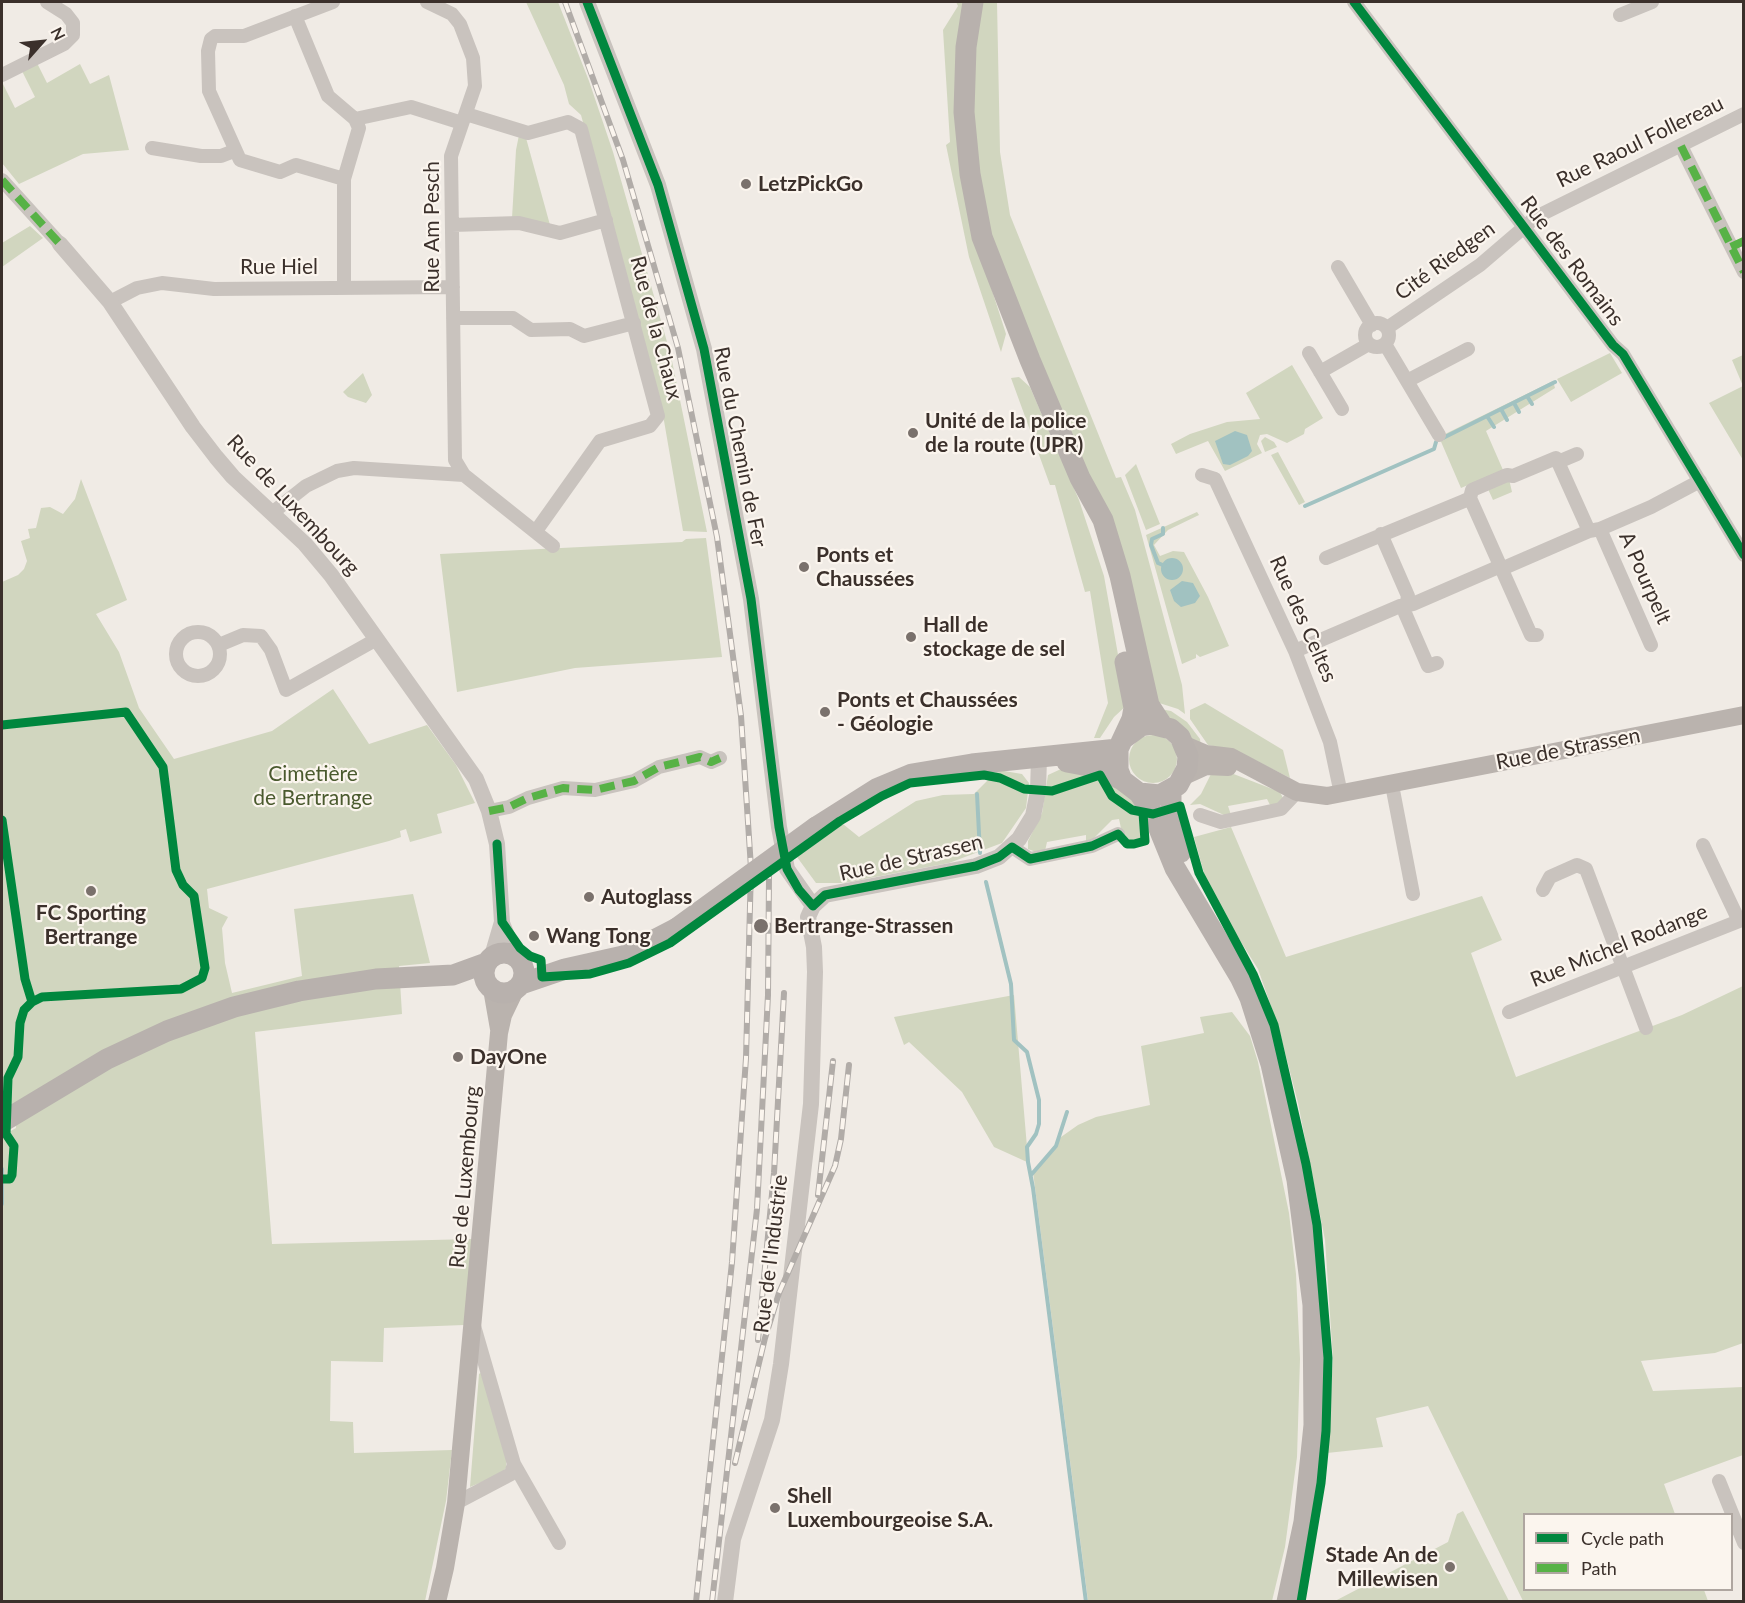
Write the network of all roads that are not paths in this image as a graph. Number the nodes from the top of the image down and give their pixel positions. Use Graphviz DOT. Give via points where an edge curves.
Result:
graph roads {
  1 [pos="48,2"];
  2 [pos="333,2"];
  3 [pos="427,2"];
  4 [pos="587,2"];
  5 [pos="973,2"];
  6 [pos="1354,2"];
  7 [pos="1652,2"];
  8 [pos="1620,15"];
  9 [pos="295,16"];
  10 [pos="2,75"];
  11 [pos="1743,114"];
  12 [pos="464,118"];
  13 [pos="356,119"];
  14 [pos="1681,147"];
  15 [pos="152,148"];
  16 [pos="234,151"];
  17 [pos="344,179"];
  18 [pos="2,180"];
  19 [pos="606,220"];
  20 [pos="452,225"];
  21 [pos="1526,226"];
  22 [pos="60,244"];
  23 [pos="1737,244"];
  24 [pos="1338,267"];
  25 [pos="1743,272"];
  26 [pos="453,287"];
  27 [pos="344,288"];
  28 [pos="110,302"];
  29 [pos="453,318"];
  30 [pos="634,323"];
  31 [pos="1372,325"];
  32 [pos="1387,328"];
  33 [pos="1369,344"];
  34 [pos="1385,344"];
  35 [pos="1468,349"];
  36 [pos="1310,354"];
  37 [pos="1320,372"];
  38 [pos="1407,381"];
  39 [pos="1342,409"];
  40 [pos="1439,435"];
  41 [pos="1577,454"];
  42 [pos="1558,462"];
  43 [pos="464,475"];
  44 [pos="1202,475"];
  45 [pos="1080,477"];
  46 [pos="1700,481"];
  47 [pos="1470,498"];
  48 [pos="272,513"];
  49 [pos="1595,530"];
  50 [pos="536,531"];
  51 [pos="1381,534"];
  52 [pos="554,546"];
  53 [pos="1743,555"];
  54 [pos="1326,558"];
  55 [pos="1501,567"];
  56 [pos="1406,605"];
  57 [pos="1537,635"];
  58 [pos="377,639"];
  59 [pos="219,645"];
  60 [pos="1652,645"];
  61 [pos="1295,651"];
  62 [pos="1437,663"];
  63 [pos="1743,715"];
  64 [pos="1162,725"];
  65 [pos="1120,744"];
  66 [pos="1185,745"];
  67 [pos="720,758"];
  68 [pos="1039,758"];
  69 [pos="1268,779"];
  70 [pos="1122,780"];
  71 [pos="1178,783"];
  72 [pos="1392,785"];
  73 [pos="1297,792"];
  74 [pos="1139,793"];
  75 [pos="1341,794"];
  76 [pos="489,811"];
  77 [pos="1200,815"];
  78 [pos="1118,834"];
  79 [pos="1703,845"];
  80 [pos="1011,847"];
  81 [pos="1543,890"];
  82 [pos="1413,894"];
  83 [pos="813,906"];
  84 [pos="1741,920"];
  85 [pos="502,922"];
  86 [pos="1213,931"];
  87 [pos="518,958"];
  88 [pos="1623,968"];
  89 [pos="565,969"];
  90 [pos="489,972"];
  91 [pos="518,987"];
  92 [pos="1509,1012"];
  93 [pos="1646,1028"];
  94 [pos="499,1033"];
  95 [pos="8,1118"];
  96 [pos="474,1325"];
  97 [pos="514,1464"];
  98 [pos="1719,1481"];
  99 [pos="456,1503"];
  100 [pos="1731,1513"];
  101 [pos="1733,1517"];
  102 [pos="559,1543"];
  103 [pos="1743,1543"];
  104 [pos="437,1602"];
  105 [pos="725,1602"];
  106 [pos="1287,1602"];
  1 -- 10 [label="street" via="66,14 73,23 73,34 64,44"];
  2 -- 9 [label="street"];
  3 -- 12 [label="street, Rue Am Pesch" via="446,10 460,24 473,58 475,86"];
  4 -- 83 [label="street, Rue du Chemin de Fer" via="658,185 699,328 751,599 787,869"];
  5 -- 45 [label="main road" via="966,47 964,112 975,206 991,263"];
  6 -- 21 [label="street, Rue des Romains"];
  7 -- 8 [label="street"];
  9 -- 13 [label="street" via="327,96"];
  9 -- 16 [label="street" via="244,36 211,39 209,91"];
  11 -- 14 [label="street, Rue Raoul Follereau"];
  12 -- 13 [label="street, Rue de la Chaux" via="411,107"];
  12 -- 19 [label="street, Rue de la Chaux" via="528,132 568,122 581,129"];
  12 -- 20 [label="street, Rue Am Pesch" via="451,156"];
  13 -- 17 [label="street" via="358,136"];
  14 -- 21 [label="street, Rue Raoul Follereau" via="1582,193"];
  14 -- 23 [label="street"];
  15 -- 16 [label="street" via="201,156"];
  16 -- 17 [label="street" via="240,160 280,172 296,165"];
  17 -- 27 [label="street"];
  18 -- 22 [label="street, Rue de Luxembourg"];
  19 -- 20 [label="street" via="560,233 519,223"];
  19 -- 30 [label="street, Rue de la Chaux"];
  20 -- 26 [label="street, Rue Am Pesch"];
  21 -- 32 [label="street, Cité Riedgen" via="1480,265"];
  21 -- 46 [label="street, Rue des Romains" via="1612,345 1623,354"];
  22 -- 28 [label="street, Rue de Luxembourg"];
  23 -- 25 [label="street"];
  24 -- 31 [label="street"];
  26 -- 27 [label="street, Rue Hiel"];
  26 -- 29 [label="street, Rue Am Pesch"];
  27 -- 28 [label="street, Rue Hiel" via="214,289 162,283 136,288"];
  28 -- 48 [label="street, Rue de Luxembourg" via="193,428 233,477"];
  29 -- 30 [label="street" via="513,318 531,330 570,329 584,336"];
  29 -- 43 [label="street, Rue Am Pesch" via="455,460"];
  30 -- 50 [label="street, Rue de la Chaux" via="658,416 650,426 600,441"];
  31 -- 32 [label="street, Cité Riedgen"];
  31 -- 33 [label="street" via="1365,334"];
  32 -- 34 [label="street, Cité Riedgen" via="1389,338"];
  33 -- 34 [label="street"];
  33 -- 37 [label="street"];
  34 -- 38 [label="street"];
  35 -- 38 [label="street"];
  36 -- 37 [label="street"];
  37 -- 39 [label="street"];
  38 -- 40 [label="street"];
  41 -- 42 [label="street"];
  42 -- 47 [label="street" via="1556,458 1507,475 1472,490"];
  42 -- 49 [label="street, A Pourpelt"];
  43 -- 48 [label="street" via="354,468 337,471 306,486"];
  43 -- 50 [label="street"];
  44 -- 61 [label="street, Rue des Celtes" via="1215,479"];
  45 -- 64 [label="main road" via="1103,520 1149,705"];
  45 -- 65 [label="main road" via="1110,580 1134,708"];
  46 -- 49 [label="street, A Pourpelt"];
  46 -- 53 [label="street, Rue des Romains"];
  47 -- 51 [label="street"];
  47 -- 55 [label="street"];
  48 -- 58 [label="street, Rue de Luxembourg" via="331,575"];
  49 -- 55 [label="street, A Pourpelt"];
  49 -- 60 [label="street, A Pourpelt"];
  50 -- 52 [label="street"];
  51 -- 54 [label="street"];
  51 -- 56 [label="street" via="1408,596"];
  55 -- 56 [label="street, A Pourpelt"];
  55 -- 57 [label="street" via="1531,635"];
  56 -- 61 [label="street, A Pourpelt"];
  56 -- 62 [label="street" via="1405,614 1428,666"];
  58 -- 59 [label="street" via="286,690 272,650 261,636 243,635"];
  58 -- 76 [label="street, Rue de Luxembourg" via="476,779"];
  61 -- 75 [label="street, Rue des Celtes" via="1330,742"];
  63 -- 72 [label="main road, Rue de Strassen"];
  64 -- 65 [label="main road" via="1141,726"];
  64 -- 66 [label="main road"];
  65 -- 68 [label="main road"];
  65 -- 70 [label="main road" via="1116,760"];
  66 -- 69 [label="main road, Rue de Strassen" via="1206,754 1231,757"];
  66 -- 71 [label="main road" via="1188,756"];
  67 -- 76 [label="street" via="711,762 700,757 659,766 634,781 595,790 563,788"];
  68 -- 70 [label="main road" via="1099,768"];
  68 -- 80 [label="street, Rue de Strassen" via="1033,816"];
  68 -- 89 [label="main road, bridge" via="912,774 876,789 816,827 677,928 623,956"];
  69 -- 71 [label="main road, Rue de Strassen" via="1223,765 1206,766"];
  69 -- 73 [label="main road, Rue de Strassen"];
  70 -- 74 [label="main road"];
  71 -- 74 [label="main road" via="1160,795"];
  71 -- 86 [label="main road" via="1176,838"];
  72 -- 75 [label="main road, Rue de Strassen"];
  72 -- 82 [label="street"];
  73 -- 75 [label="main road, Rue de Strassen"];
  73 -- 77 [label="street" via="1281,809 1221,822"];
  74 -- 86 [label="main road" via="1153,814 1175,868"];
  76 -- 85 [label="street, Rue de Luxembourg" via="497,844"];
  78 -- 80 [label="street, Rue de Strassen" via="1092,846 1030,859"];
  79 -- 84 [label="street"];
  80 -- 83 [label="street, Rue de Strassen" via="976,866 825,896"];
  81 -- 88 [label="street" via="1550,877 1577,865 1586,869"];
  83 -- 105 [label="street, Rue de l'Industrie" via="808,917 815,972 811,1104 781,1364 772,1420 734,1539"];
  84 -- 88 [label="street, Rue Michel Rodange"];
  85 -- 87 [label="street, Rue de Luxembourg"];
  85 -- 90 [label="street, Rue de Luxembourg"];
  86 -- 106 [label="main road" via="1259,1020 1297,1180 1309,1264 1315,1347 1314,1425 1304,1522"];
  87 -- 89 [label="main road"];
  87 -- 90 [label="main road" via="500,953"];
  87 -- 91 [label="main road" via="524,972"];
  88 -- 92 [label="street, Rue Michel Rodange"];
  88 -- 93 [label="street"];
  89 -- 91 [label="main road"];
  90 -- 91 [label="main road" via="503,993"];
  90 -- 94 [label="main road, Rue de Luxembourg"];
  90 -- 95 [label="main road" via="376,979 299,991 234,1007 167,1031 107,1059"];
  91 -- 94 [label="main road, Rue de Luxembourg" via="503,1015"];
  94 -- 96 [label="main road, Rue de Luxembourg"];
  96 -- 97 [label="street, Rue de Luxembourg"];
  96 -- 99 [label="main road, Rue de Luxembourg"];
  97 -- 99 [label="street" via="511,1474"];
  97 -- 102 [label="street, Rue de Luxembourg"];
  98 -- 100 [label="street"];
  99 -- 104 [label="main road, Rue de Luxembourg"];
  101 -- 103 [label="street"];
}
